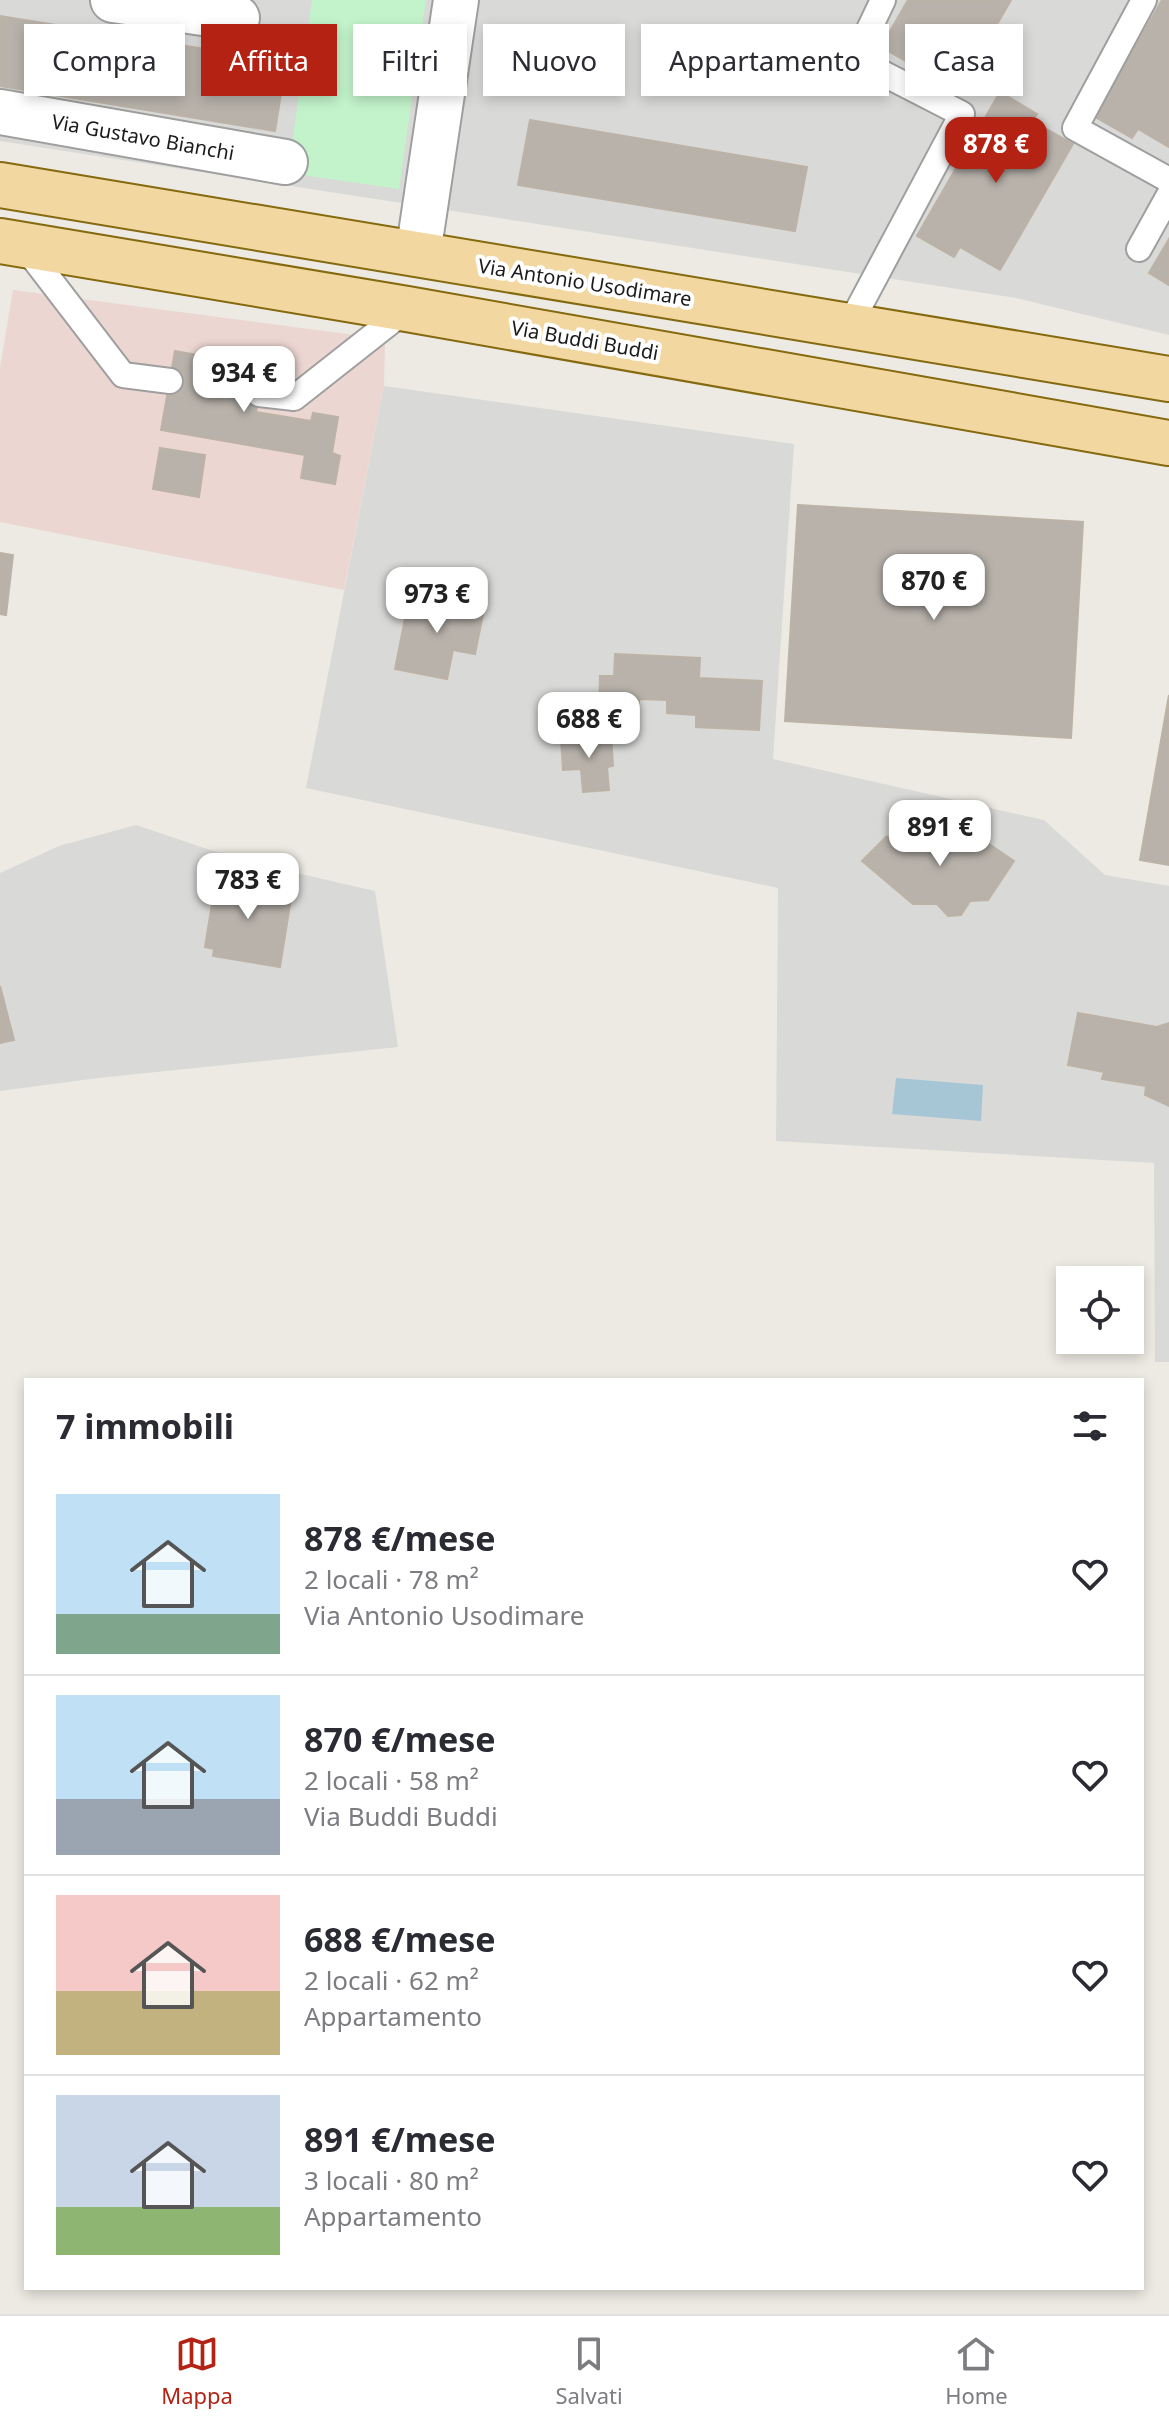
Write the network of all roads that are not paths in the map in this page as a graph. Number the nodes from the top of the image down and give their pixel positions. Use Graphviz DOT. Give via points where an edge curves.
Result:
graph roads {
  1 [pos="113,0"];
  2 [pos="456,0"];
  3 [pos="883,0"];
  4 [pos="1144,0"];
  5 [pos="237,18"];
  6 [pos="0,112"];
  7 [pos="285,162"];
  8 [pos="1169,180"];
  9 [pos="0,185"];
  10 [pos="1169,195"];
  11 [pos="12,242"];
  12 [pos="1139,249"];
  13 [pos="418,254"];
  14 [pos="407,309"];
  15 [pos="849,326"];
  16 [pos="1169,379"];
  17 [pos="170,381"];
  18 [pos="259,394"];
  19 [pos="1169,443"];
  1 -- 5 [label="street"];
  2 -- 13 [label="street"];
  3 -- 15 [label="lane" via="855,59 962,114"];
  4 -- 8 [label="lane" via="1075,128"];
  6 -- 7 [label="street, Via Gustavo Bianchi"];
  9 -- 13 [label="main road, Via Antonio Usodimare"];
  10 -- 12 [label="lane"];
  11 -- 14 [label="main road, Via Buddi Buddi"];
  11 -- 17 [label="lane" via="123,375"];
  13 -- 15 [label="main road, Via Antonio Usodimare"];
  14 -- 18 [label="lane" via="294,398"];
  14 -- 19 [label="main road, Via Buddi Buddi"];
  15 -- 16 [label="main road, Via Antonio Usodimare"];
}
